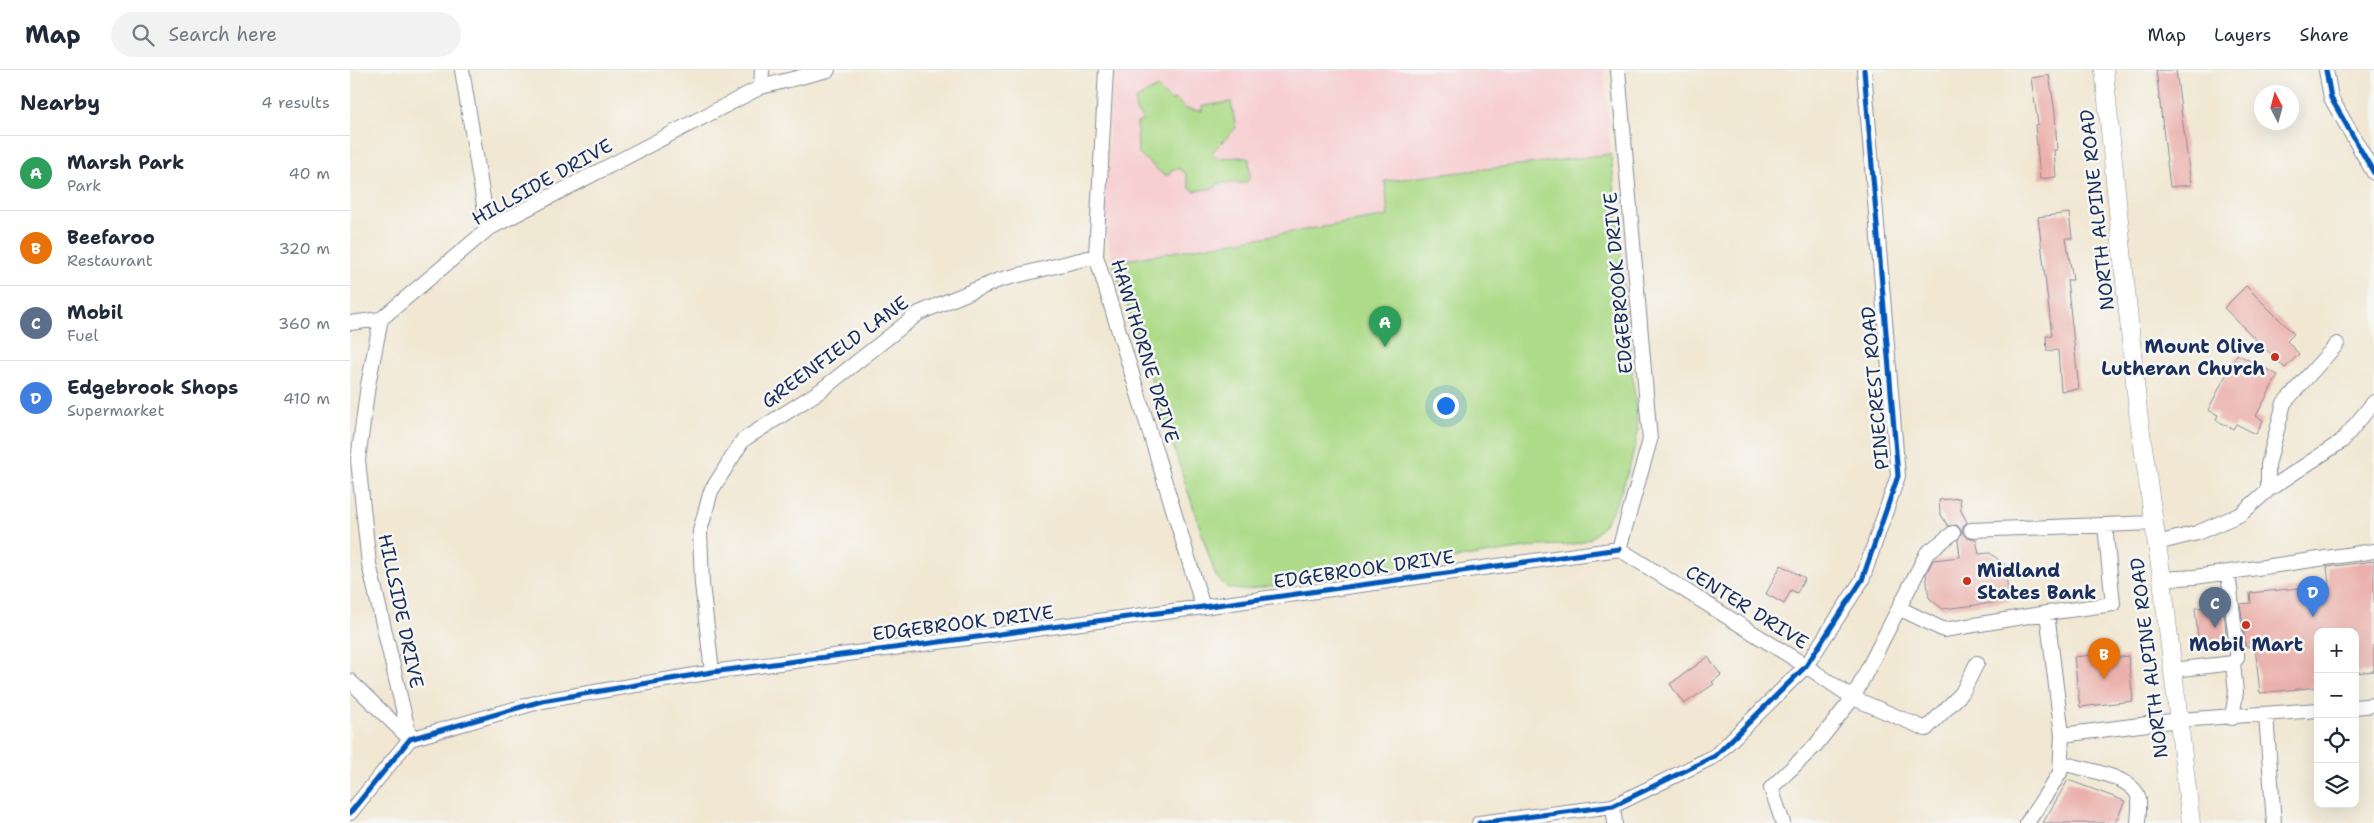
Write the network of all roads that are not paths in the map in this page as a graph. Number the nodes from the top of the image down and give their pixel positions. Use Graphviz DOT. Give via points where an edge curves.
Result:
graph roads {
  1 [pos="462,70"];
  2 [pos="762,70"];
  3 [pos="828,70"];
  4 [pos="1106,70"];
  5 [pos="1618,70"];
  6 [pos="1864,70"];
  7 [pos="2104,70"];
  8 [pos="2326,70"];
  9 [pos="761,87"];
  10 [pos="2374,173"];
  11 [pos="488,229"];
  12 [pos="1096,256"];
  13 [pos="381,319"];
  14 [pos="350,322"];
  15 [pos="2337,344"];
  16 [pos="2374,402"];
  17 [pos="2268,490"];
  18 [pos="2154,523"];
  19 [pos="2105,525"];
  20 [pos="1971,530"];
  21 [pos="1953,533"];
  22 [pos="2157,543"];
  23 [pos="1619,549"];
  24 [pos="2374,551"];
  25 [pos="2228,572"];
  26 [pos="2162,579"];
  27 [pos="1203,607"];
  28 [pos="1900,608"];
  29 [pos="2047,613"];
  30 [pos="1977,662"];
  31 [pos="2233,663"];
  32 [pos="1806,666"];
  33 [pos="2172,670"];
  34 [pos="712,672"];
  35 [pos="350,682"];
  36 [pos="1853,698"];
  37 [pos="2374,705"];
  38 [pos="2359,707"];
  39 [pos="2314,710"];
  40 [pos="2266,715"];
  41 [pos="2232,718"];
  42 [pos="2179,720"];
  43 [pos="2062,735"];
  44 [pos="410,739"];
  45 [pos="2061,763"];
  46 [pos="1613,806"];
  47 [pos="350,812"];
  48 [pos="1479,823"];
  49 [pos="1615,823"];
  50 [pos="1783,823"];
  51 [pos="2027,823"];
  52 [pos="2138,823"];
  53 [pos="2191,823"];
  54 [pos="2274,823"];
  1 -- 11 [label="street"];
  2 -- 9 [label="street"];
  3 -- 9 [label="street, HILLSIDE DRIVE"];
  4 -- 12 [label="street, HAWTHORNE DRIVE"];
  5 -- 23 [label="street, EDGEBROOK DRIVE" via="1650,440"];
  6 -- 32 [label="street, PINECREST ROAD" via="1898,476 1862,580"];
  7 -- 18 [label="main road, NORTH ALPINE ROAD" via="2138,412"];
  8 -- 10 [label="street" via="2331,98"];
  9 -- 11 [label="street, HILLSIDE DRIVE"];
  11 -- 13 [label="street, HILLSIDE DRIVE"];
  12 -- 27 [label="street, HAWTHORNE DRIVE"];
  12 -- 34 [label="street, GREENFIELD LANE" via="999,280 919,312 820,391 743,440 711,491 700,532"];
  13 -- 14 [label="street"];
  13 -- 44 [label="street, HILLSIDE DRIVE" via="358,460 368,564"];
  15 -- 17 [label="street" via="2284,403 2268,465"];
  16 -- 17 [label="street" via="2342,441"];
  17 -- 22 [label="street" via="2241,514 2197,533"];
  18 -- 19 [label="street"];
  18 -- 22 [label="main road, NORTH ALPINE ROAD"];
  19 -- 20 [label="street"];
  19 -- 29 [label="street" via="2113,604"];
  21 -- 28 [label="street" via="1927,553"];
  22 -- 26 [label="main road, NORTH ALPINE ROAD"];
  23 -- 27 [label="street, EDGEBROOK DRIVE"];
  23 -- 32 [label="street, CENTER DRIVE"];
  24 -- 25 [label="street"];
  25 -- 26 [label="street"];
  25 -- 31 [label="street" via="2237,649"];
  26 -- 33 [label="main road, NORTH ALPINE ROAD"];
  27 -- 34 [label="street, EDGEBROOK DRIVE"];
  28 -- 29 [label="street" via="1944,630"];
  28 -- 36 [label="street"];
  29 -- 43 [label="street"];
  30 -- 36 [label="street, CENTER DRIVE" via="1962,693 1926,730"];
  31 -- 33 [label="street"];
  31 -- 41 [label="street" via="2236,692"];
  32 -- 36 [label="street, CENTER DRIVE"];
  32 -- 46 [label="street, PINECREST ROAD" via="1715,756"];
  33 -- 42 [label="main road, NORTH ALPINE ROAD"];
  34 -- 44 [label="street, EDGEBROOK DRIVE" via="542,701"];
  35 -- 44 [label="street"];
  36 -- 50 [label="street" via="1815,746 1771,788"];
  37 -- 38 [label="street"];
  39 -- 40 [label="street"];
  40 -- 41 [label="street"];
  40 -- 54 [label="street"];
  41 -- 42 [label="street"];
  42 -- 43 [label="street"];
  42 -- 53 [label="main road, NORTH ALPINE ROAD"];
  43 -- 45 [label="street"];
  44 -- 47 [label="street"];
  45 -- 51 [label="street" via="2060,773"];
  45 -- 52 [label="street" via="2124,781 2134,788 2139,801"];
  46 -- 48 [label="street, PINECREST ROAD"];
  46 -- 49 [label="street"];
}
